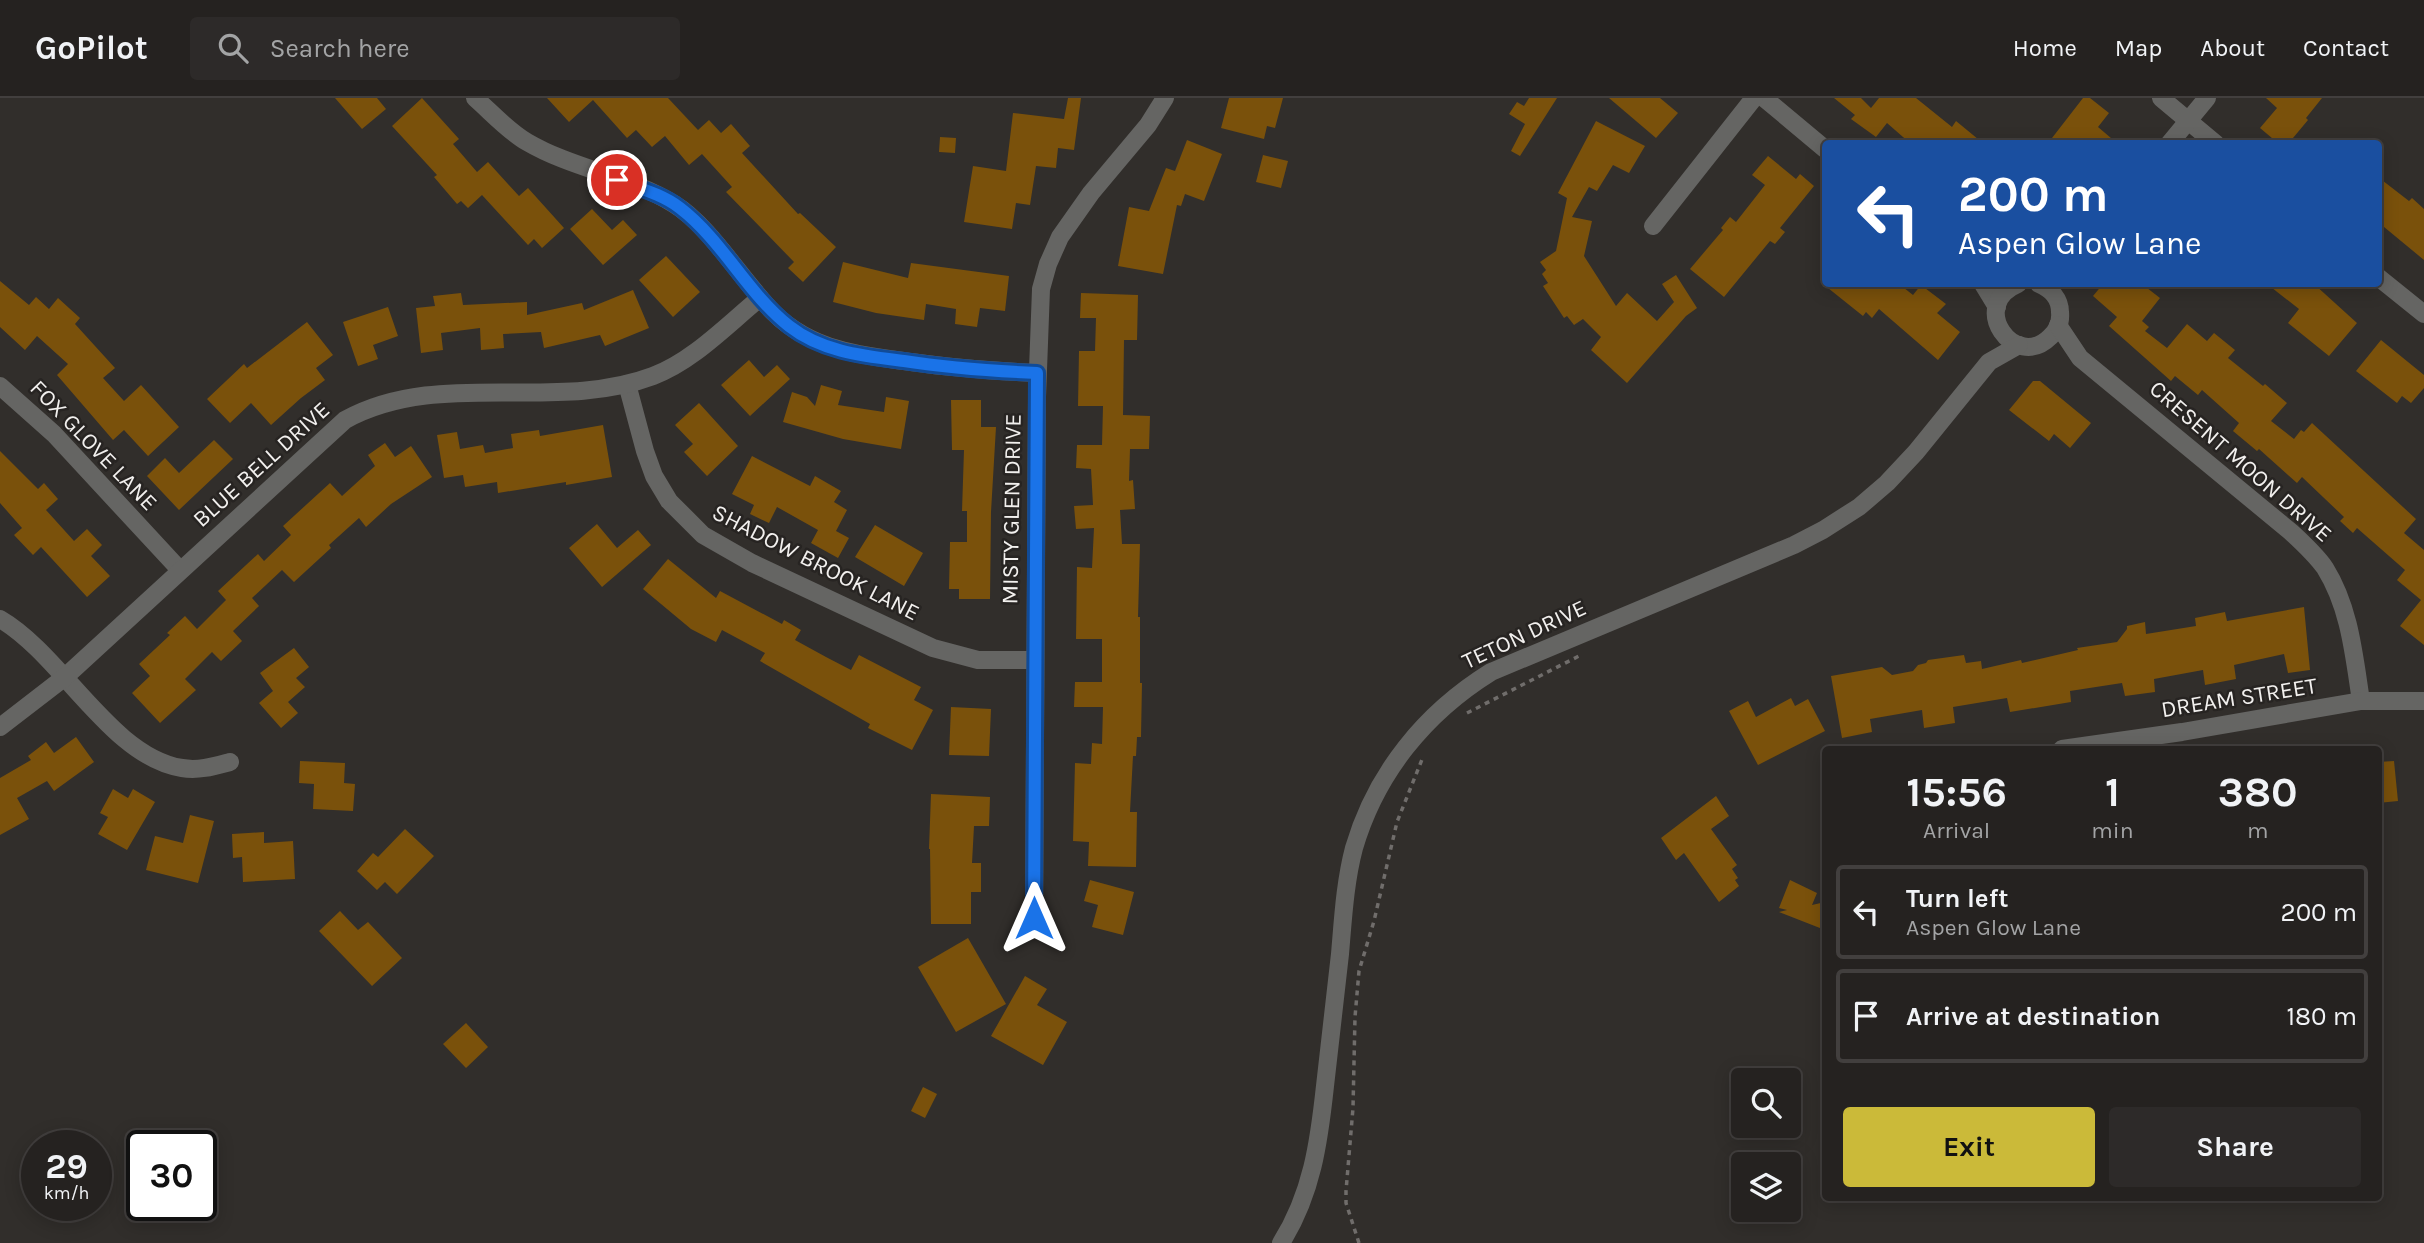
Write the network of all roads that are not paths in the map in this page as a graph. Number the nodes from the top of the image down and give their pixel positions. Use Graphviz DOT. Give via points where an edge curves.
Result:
graph roads {
  1 [pos="475,98"];
  2 [pos="1165,98"];
  3 [pos="1754,98"];
  4 [pos="1764,98"];
  5 [pos="2161,98"];
  6 [pos="2207,98"];
  7 [pos="2188,120"];
  8 [pos="2172,140"];
  9 [pos="2211,140"];
  10 [pos="1822,146"];
  11 [pos="1653,226"];
  12 [pos="2382,280"];
  13 [pos="1985,287"];
  14 [pos="2011,287"];
  15 [pos="2045,287"];
  16 [pos="2062,287"];
  17 [pos="760,298"];
  18 [pos="2058,302"];
  19 [pos="1997,307"];
  20 [pos="2424,314"];
  21 [pos="2058,325"];
  22 [pos="2000,330"];
  23 [pos="2042,343"];
  24 [pos="2019,345"];
  25 [pos="2080,358"];
  26 [pos="1989,362"];
  27 [pos="1037,373"];
  28 [pos="628,384"];
  29 [pos="0,386"];
  30 [pos="180,570"];
  31 [pos="0,619"];
  32 [pos="1034,660"];
  33 [pos="65,677"];
  34 [pos="2361,701"];
  35 [pos="2424,701"];
  36 [pos="0,727"];
  37 [pos="2183,740"];
  38 [pos="2102,746"];
  39 [pos="230,762"];
  40 [pos="1034,918"];
  41 [pos="1281,1243"];
  1 -- 17 [label="street" via="527,142 680,208"];
  2 -- 27 [label="street, MISTY GLEN DRIVE" via="1060,237 1041,289"];
  3 -- 11 [label="street"];
  4 -- 10 [label="street"];
  5 -- 7 [label="street"];
  6 -- 7 [label="street"];
  7 -- 8 [label="street"];
  7 -- 9 [label="street"];
  12 -- 20 [label="street"];
  13 -- 19 [label="street"];
  14 -- 19 [label="street"];
  15 -- 18 [label="street"];
  16 -- 18 [label="street"];
  17 -- 27 [label="street" via="805,337 847,353 973,371"];
  17 -- 28 [label="street, BLUE BELL DRIVE" via="681,362"];
  18 -- 21 [label="street"];
  19 -- 22 [label="street"];
  21 -- 23 [label="street"];
  21 -- 25 [label="street, CRESENT MOON DRIVE"];
  22 -- 24 [label="street"];
  22 -- 26 [label="street, TETON DRIVE"];
  23 -- 24 [label="street"];
  23 -- 25 [label="street, CRESENT MOON DRIVE"];
  24 -- 26 [label="street, TETON DRIVE"];
  25 -- 34 [label="street, CRESENT MOON DRIVE" via="2317,558 2346,618"];
  26 -- 41 [label="street, TETON DRIVE" via="1902,468 1851,512 1794,545 1491,672 1456,696 1408,742 1375,796 1354,850 1318,1150 1301,1205"];
  27 -- 32 [label="street, MISTY GLEN DRIVE"];
  28 -- 30 [label="street, BLUE BELL DRIVE" via="573,391 425,396 365,410 331,431"];
  28 -- 32 [label="street, SHADOW BROOK LANE" via="654,475 669,501 703,536 933,648 978,660"];
  29 -- 30 [label="street, FOX GLOVE LANE" via="54,434"];
  30 -- 33 [label="street, BLUE BELL DRIVE"];
  31 -- 33 [label="street" via="27,638"];
  32 -- 40 [label="street, MISTY GLEN DRIVE"];
  33 -- 36 [label="street, BLUE BELL DRIVE"];
  33 -- 39 [label="street" via="131,745 157,761 183,769"];
  34 -- 35 [label="street, DREAM STREET"];
  34 -- 37 [label="street, DREAM STREET"];
  37 -- 38 [label="street, DREAM STREET"];
}
